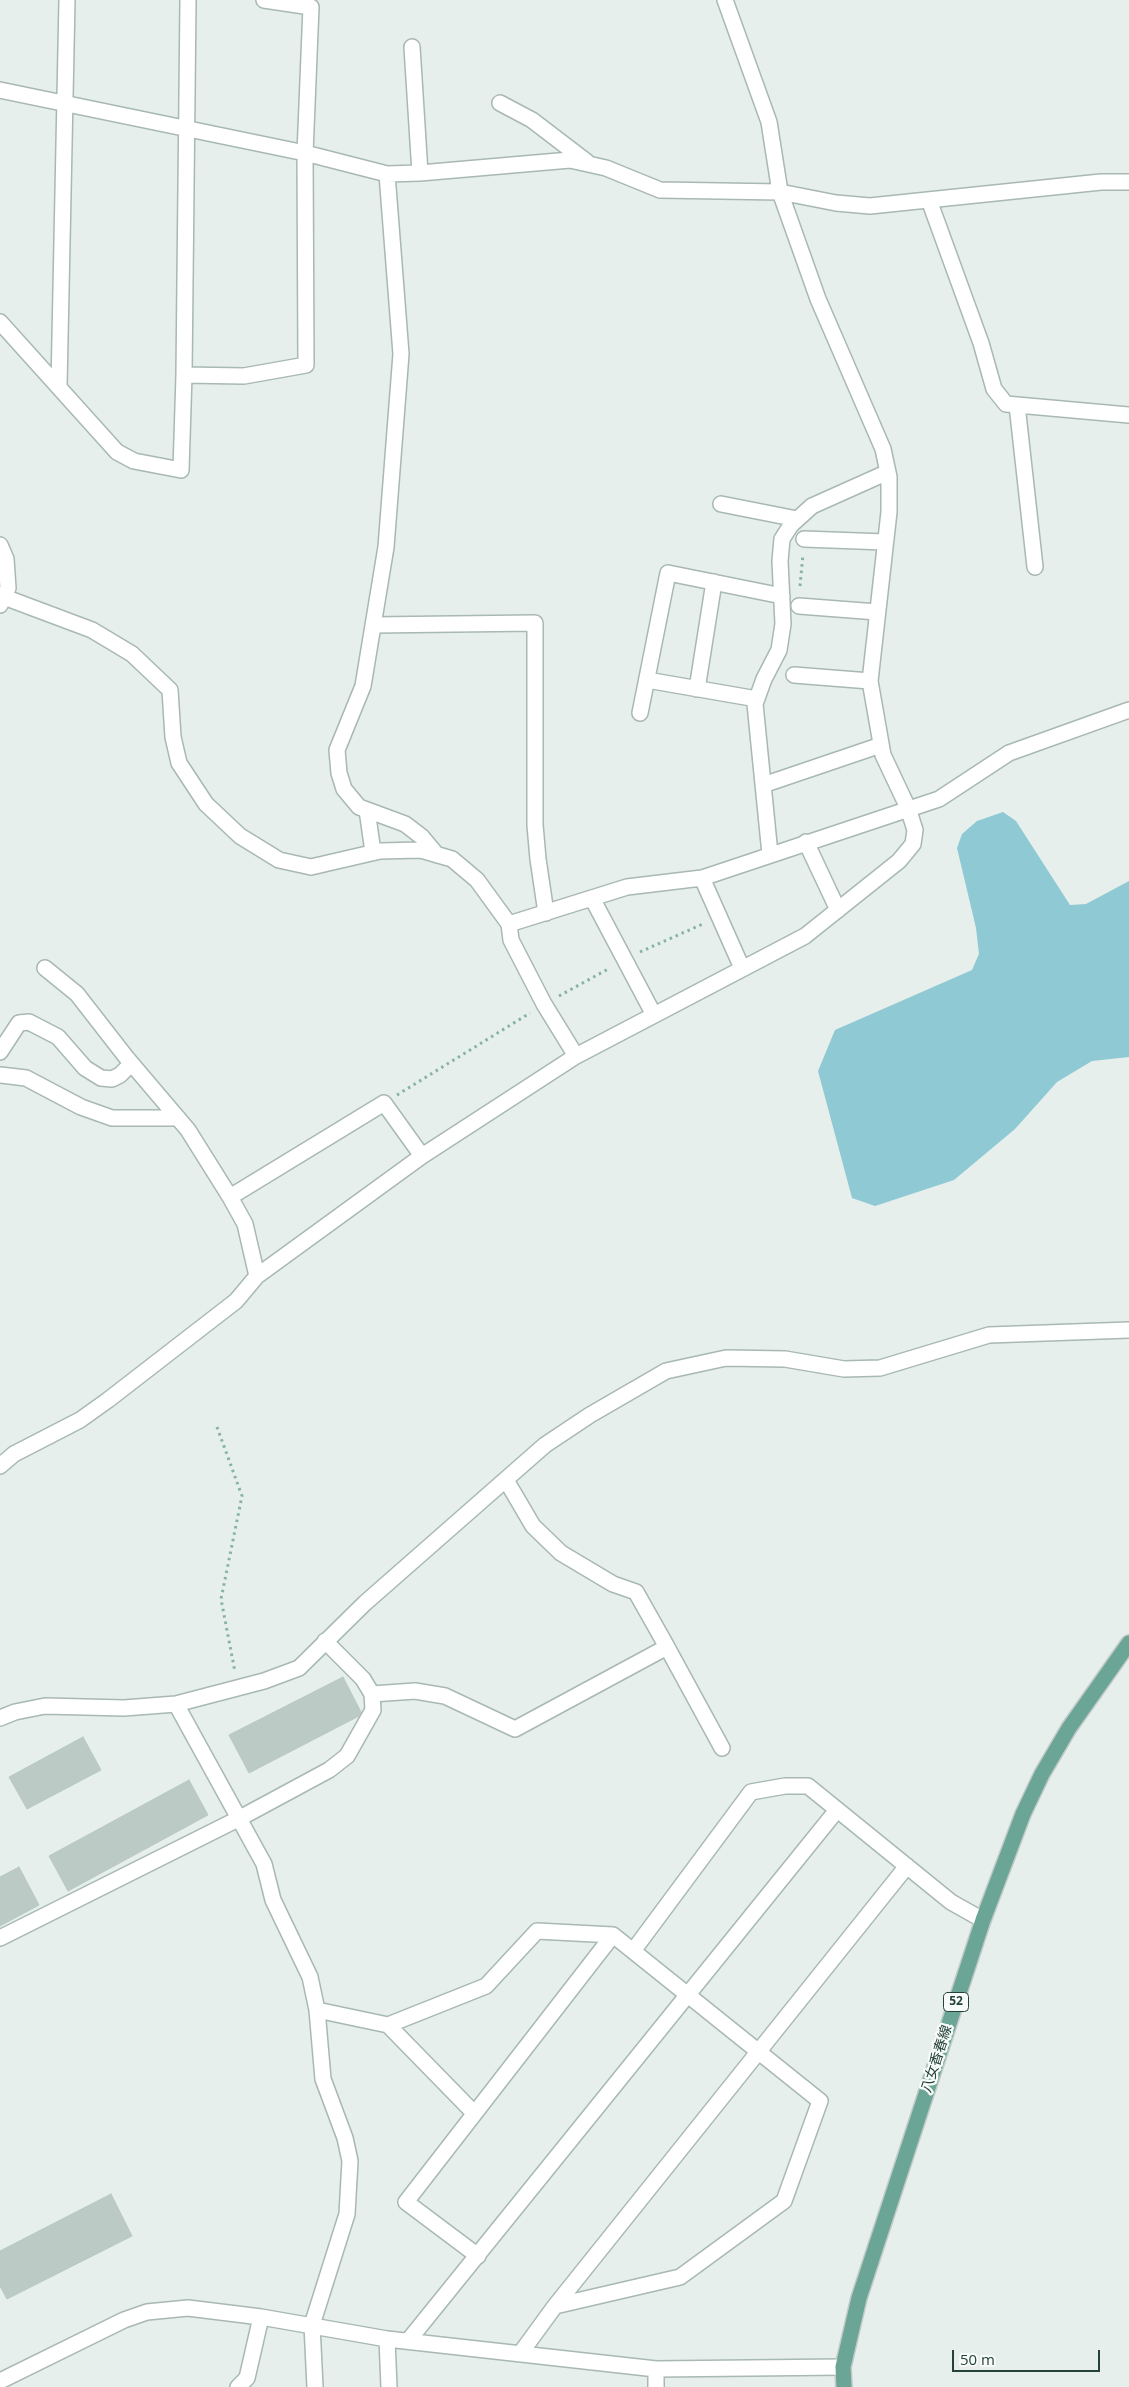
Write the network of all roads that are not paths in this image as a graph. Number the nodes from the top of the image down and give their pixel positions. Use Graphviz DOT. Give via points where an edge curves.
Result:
graph roads {
  1 [pos="67,0"];
  2 [pos="188,0"];
  3 [pos="725,0"];
  4 [pos="271,1"];
  5 [pos="412,47"];
  6 [pos="0,90"];
  7 [pos="65,103"];
  8 [pos="500,103"];
  9 [pos="187,129"];
  10 [pos="305,153"];
  11 [pos="588,163"];
  12 [pos="420,173"];
  13 [pos="386,174"];
  14 [pos="1129,182"];
  15 [pos="780,192"];
  16 [pos="929,200"];
  17 [pos="0,322"];
  18 [pos="184,375"];
  19 [pos="59,386"];
  20 [pos="1017,405"];
  21 [pos="1129,415"];
  22 [pos="888,472"];
  23 [pos="722,504"];
  24 [pos="797,519"];
  25 [pos="804,539"];
  26 [pos="885,542"];
  27 [pos="0,545"];
  28 [pos="1035,567"];
  29 [pos="714,582"];
  30 [pos="782,596"];
  31 [pos="2,601"];
  32 [pos="799,606"];
  33 [pos="877,612"];
  34 [pos="373,625"];
  35 [pos="794,675"];
  36 [pos="647,680"];
  37 [pos="870,681"];
  38 [pos="697,689"];
  39 [pos="757,699"];
  40 [pos="1129,710"];
  41 [pos="640,713"];
  42 [pos="881,745"];
  43 [pos="763,786"];
  44 [pos="908,808"];
  45 [pos="367,810"];
  46 [pos="806,842"];
  47 [pos="374,852"];
  48 [pos="770,854"];
  49 [pos="437,855"];
  50 [pos="702,878"];
  51 [pos="592,898"];
  52 [pos="838,910"];
  53 [pos="546,912"];
  54 [pos="509,924"];
  55 [pos="45,968"];
  56 [pos="742,968"];
  57 [pos="654,1015"];
  58 [pos="0,1052"];
  59 [pos="576,1056"];
  60 [pos="131,1064"];
  61 [pos="0,1075"];
  62 [pos="178,1118"];
  63 [pos="422,1156"];
  64 [pos="230,1197"];
  65 [pos="257,1276"];
  66 [pos="1129,1330"];
  67 [pos="0,1466"];
  68 [pos="506,1480"];
  69 [pos="325,1641"];
  70 [pos="1129,1643"];
  71 [pos="667,1647"];
  72 [pos="372,1694"];
  73 [pos="176,1704"];
  74 [pos="0,1718"];
  75 [pos="722,1748"];
  76 [pos="837,1810"];
  77 [pos="240,1818"];
  78 [pos="907,1866"];
  79 [pos="983,1920"];
  80 [pos="613,1936"];
  81 [pos="0,1938"];
  82 [pos="633,1951"];
  83 [pos="687,1996"];
  84 [pos="317,2010"];
  85 [pos="388,2025"];
  86 [pos="756,2053"];
  87 [pos="474,2113"];
  88 [pos="478,2256"];
  89 [pos="555,2306"];
  90 [pos="261,2317"];
  91 [pos="312,2325"];
  92 [pos="387,2339"];
  93 [pos="408,2341"];
  94 [pos="520,2354"];
  95 [pos="843,2367"];
  96 [pos="656,2370"];
  97 [pos="0,2381"];
  98 [pos="238,2387"];
  99 [pos="315,2387"];
  100 [pos="389,2387"];
  101 [pos="656,2387"];
  102 [pos="844,2387"];
  1 -- 7 [label="street"];
  2 -- 9 [label="street"];
  3 -- 15 [label="street" via="769,122"];
  4 -- 10 [label="street" via="311,7"];
  5 -- 12 [label="street"];
  6 -- 7 [label="street"];
  7 -- 9 [label="street"];
  7 -- 19 [label="street"];
  8 -- 11 [label="street" via="532,120"];
  9 -- 10 [label="street"];
  9 -- 18 [label="street"];
  10 -- 13 [label="street"];
  10 -- 18 [label="street" via="306,365 244,376"];
  11 -- 12 [label="street" via="570,160"];
  11 -- 15 [label="street" via="660,190"];
  12 -- 13 [label="street"];
  13 -- 34 [label="street" via="402,354 386,547"];
  14 -- 16 [label="street" via="1101,182"];
  15 -- 16 [label="street" via="870,206"];
  15 -- 22 [label="street" via="818,299 883,449"];
  16 -- 20 [label="street" via="981,343 994,389 1006,404"];
  17 -- 19 [label="street"];
  18 -- 19 [label="street" via="181,470 134,461 117,452"];
  20 -- 21 [label="street"];
  20 -- 28 [label="street"];
  22 -- 24 [label="street" via="812,506"];
  22 -- 26 [label="street"];
  23 -- 24 [label="street"];
  24 -- 30 [label="street" via="782,539"];
  25 -- 26 [label="street"];
  26 -- 33 [label="street"];
  27 -- 31 [label="street" via="6,558 8,588"];
  29 -- 30 [label="street"];
  29 -- 36 [label="street" via="668,573"];
  29 -- 38 [label="street"];
  30 -- 39 [label="street" via="784,624 779,650"];
  31 -- 47 [label="street" via="92,630 132,654 170,690 172,737 179,764 206,804 240,836 279,860 311,867"];
  32 -- 33 [label="street"];
  33 -- 37 [label="street"];
  34 -- 45 [label="street" via="362,686 338,750 339,773 344,789 359,807"];
  34 -- 53 [label="street" via="535,623 536,825"];
  35 -- 37 [label="street"];
  36 -- 38 [label="street"];
  36 -- 41 [label="street"];
  37 -- 42 [label="street"];
  38 -- 39 [label="street"];
  39 -- 43 [label="street"];
  40 -- 44 [label="street" via="1009,753 939,799"];
  42 -- 43 [label="street"];
  42 -- 44 [label="street"];
  43 -- 48 [label="street"];
  44 -- 46 [label="street"];
  44 -- 52 [label="street" via="915,830 913,844 899,861"];
  45 -- 47 [label="street"];
  45 -- 49 [label="street" via="405,824"];
  46 -- 48 [label="street"];
  46 -- 52 [label="street"];
  47 -- 49 [label="street" via="421,850"];
  48 -- 50 [label="street"];
  49 -- 54 [label="street" via="452,859 476,880"];
  50 -- 51 [label="street" via="627,887"];
  50 -- 56 [label="street"];
  51 -- 53 [label="street"];
  51 -- 57 [label="street"];
  52 -- 56 [label="street" via="805,936"];
  53 -- 54 [label="street"];
  54 -- 59 [label="street" via="512,940 544,1004"];
  55 -- 60 [label="street" via="77,994"];
  56 -- 57 [label="street"];
  57 -- 59 [label="street"];
  58 -- 60 [label="street" via="19,1023 30,1022 58,1038 85,1068 101,1078 112,1079"];
  59 -- 63 [label="street"];
  60 -- 62 [label="street"];
  61 -- 62 [label="street" via="26,1078 81,1107 112,1118"];
  62 -- 64 [label="street"];
  63 -- 64 [label="street" via="384,1103"];
  63 -- 65 [label="street"];
  64 -- 65 [label="street" via="245,1224"];
  65 -- 67 [label="street" via="236,1301 108,1400 80,1420 14,1454"];
  66 -- 68 [label="street" via="989,1335 880,1368 844,1370 785,1360 726,1358 666,1371 545,1445"];
  68 -- 69 [label="street" via="417,1555"];
  68 -- 71 [label="street" via="532,1526 561,1553 613,1584 636,1592"];
  69 -- 72 [label="street" via="363,1679"];
  69 -- 73 [label="street" via="299,1668"];
  70 -- 79 [label="main road, 八女香春線 / 52" via="1069,1728 1042,1774"];
  71 -- 72 [label="street" via="515,1728 445,1696 416,1691"];
  71 -- 75 [label="street"];
  72 -- 77 [label="street" via="372,1710 347,1756 329,1770"];
  73 -- 74 [label="street" via="124,1708 45,1706"];
  73 -- 77 [label="street"];
  76 -- 78 [label="street"];
  76 -- 82 [label="street" via="808,1786 751,1792"];
  76 -- 83 [label="street"];
  77 -- 81 [label="street"];
  77 -- 84 [label="street" via="264,1864 273,1900 304,1960"];
  78 -- 79 [label="street" via="951,1902"];
  78 -- 86 [label="street"];
  79 -- 95 [label="main road, 八女香春線 / 52" via="860,2298"];
  80 -- 82 [label="street"];
  80 -- 85 [label="street" via="537,1931 486,1986"];
  80 -- 87 [label="street"];
  82 -- 83 [label="street"];
  83 -- 86 [label="street"];
  83 -- 88 [label="street"];
  84 -- 85 [label="street"];
  84 -- 91 [label="street" via="323,2079 345,2138 350,2161 350,2188 347,2214"];
  85 -- 87 [label="street"];
  86 -- 89 [label="street"];
  86 -- 89 [label="street" via="820,2101 784,2201 680,2277"];
  87 -- 88 [label="street" via="406,2202"];
  88 -- 93 [label="street"];
  89 -- 94 [label="street"];
  90 -- 91 [label="street"];
  90 -- 97 [label="street" via="188,2308 147,2312 100,2330"];
  90 -- 98 [label="street" via="246,2378"];
  91 -- 92 [label="street"];
  91 -- 99 [label="street"];
  92 -- 93 [label="street"];
  92 -- 100 [label="street"];
  93 -- 94 [label="street"];
  94 -- 96 [label="street"];
  95 -- 96 [label="street"];
  95 -- 102 [label="main road, 八女香春線 / 52"];
  96 -- 101 [label="street"];
}
